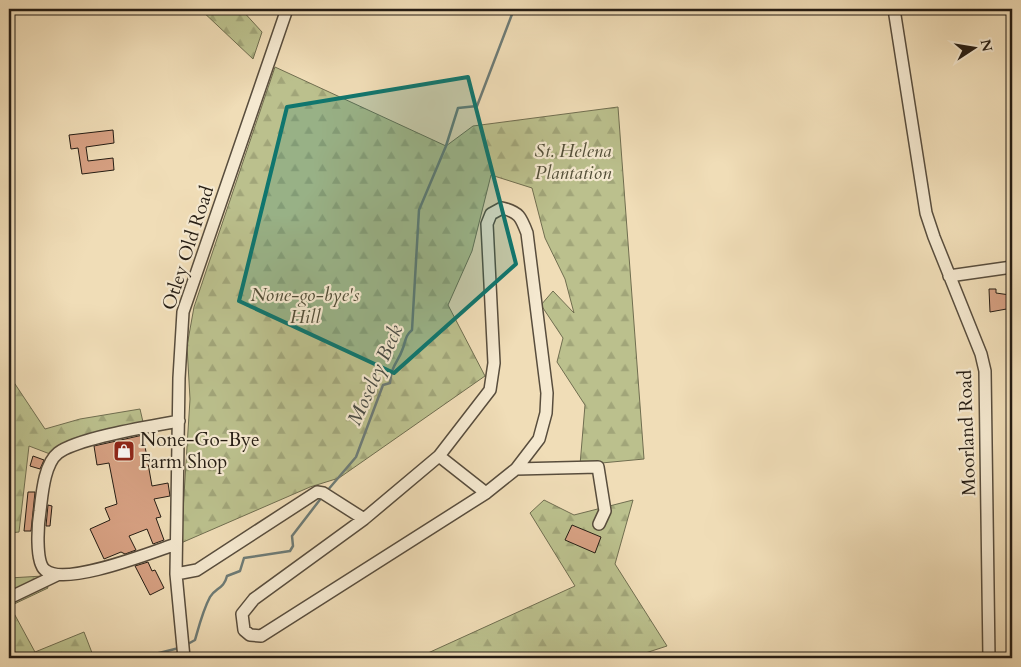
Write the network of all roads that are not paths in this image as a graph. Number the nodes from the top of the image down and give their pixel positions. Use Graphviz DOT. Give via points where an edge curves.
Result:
graph roads {
  1 [pos="287,9"];
  2 [pos="894,9"];
  3 [pos="1012,267"];
  4 [pos="949,276"];
  5 [pos="179,421"];
  6 [pos="439,456"];
  7 [pos="516,469"];
  8 [pos="486,493"];
  9 [pos="364,519"];
  10 [pos="599,524"];
  11 [pos="176,544"];
  12 [pos="176,574"];
  13 [pos="57,575"];
  14 [pos="9,598"];
  15 [pos="182,650"];
  16 [pos="989,658"];
  1 -- 5 [label="street, Otley Old Road" via="183,312"];
  2 -- 4 [label="street, Moorland Road" via="926,212"];
  3 -- 4 [label="street"];
  4 -- 16 [label="street, Moorland Road" via="981,354 984,371"];
  5 -- 11 [label="street, Otley Old Road"];
  5 -- 13 [label="street" via="73,446 55,455 48,470 37,528 40,563 45,570"];
  6 -- 7 [label="street" via="490,390 494,363 487,224 491,214 502,208 515,211 527,233 547,393 540,439"];
  6 -- 8 [label="street"];
  6 -- 9 [label="street"];
  7 -- 8 [label="street"];
  7 -- 10 [label="street" via="598,467 604,511"];
  8 -- 9 [label="street" via="260,636 250,635 244,630 242,614 254,599"];
  9 -- 12 [label="street" via="317,492 197,570"];
  11 -- 12 [label="street, Otley Old Road"];
  11 -- 13 [label="street" via="107,568"];
  12 -- 15 [label="street, Otley Old Road"];
  13 -- 14 [label="street"];
}
